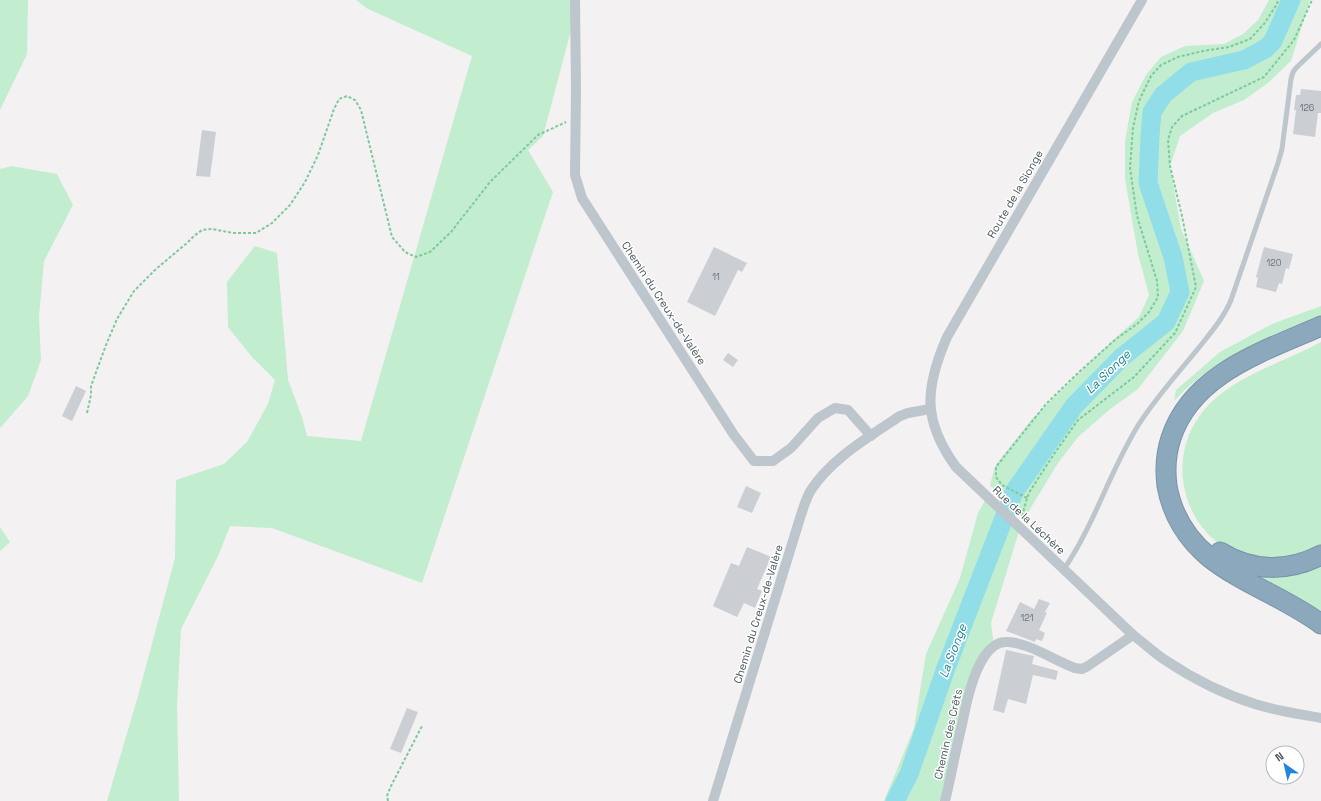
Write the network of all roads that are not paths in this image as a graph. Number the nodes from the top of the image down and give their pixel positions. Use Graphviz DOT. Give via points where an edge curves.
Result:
graph roads {
  1 [pos="1142,0"];
  2 [pos="574,1"];
  3 [pos="1321,44"];
  4 [pos="1321,326"];
  5 [pos="1321,335"];
  6 [pos="930,409"];
  7 [pos="871,436"];
  8 [pos="1321,555"];
  9 [pos="1064,569"];
  10 [pos="1321,624"];
  11 [pos="1133,635"];
  12 [pos="1321,718"];
  13 [pos="713,801"];
  14 [pos="945,801"];
  1 -- 6 [label="street, Route de la Sionge" via="947,337 934,372 930,389"];
  2 -- 7 [label="street, Chemin du Creux-de-Valère" via="575,175 582,198 734,435 754,461 773,462 791,448 818,418 835,408 848,410"];
  3 -- 9 [label="lane" via="1293,72 1278,163 1228,308 1140,423 1078,547"];
  4 -- 10 [label="highway" via="1243,362 1201,391 1185,409 1174,428 1166,468 1168,490 1174,511 1185,532 1203,551 1228,570 1293,605"];
  5 -- 8 [label="highway" via="1242,373 1206,399 1183,432 1178,448 1176,473 1179,496 1191,523 1208,544 1228,557 1248,565 1272,568 1298,565"];
  6 -- 7 [label="street, Chemin du Creux-de-Valère" via="908,412"];
  6 -- 9 [label="street, Rue de la Léchère" via="933,425 956,467"];
  7 -- 13 [label="street, Chemin du Creux-de-Valère" via="846,453 824,473 810,491"];
  9 -- 11 [label="street, Rue de la Léchère"];
  11 -- 12 [label="street, Rue de la Léchère" via="1163,659 1219,690 1255,704"];
  11 -- 14 [label="street, Chemin des Crêts" via="1082,669 1009,642 998,644 991,649 979,668 966,705"];
}
